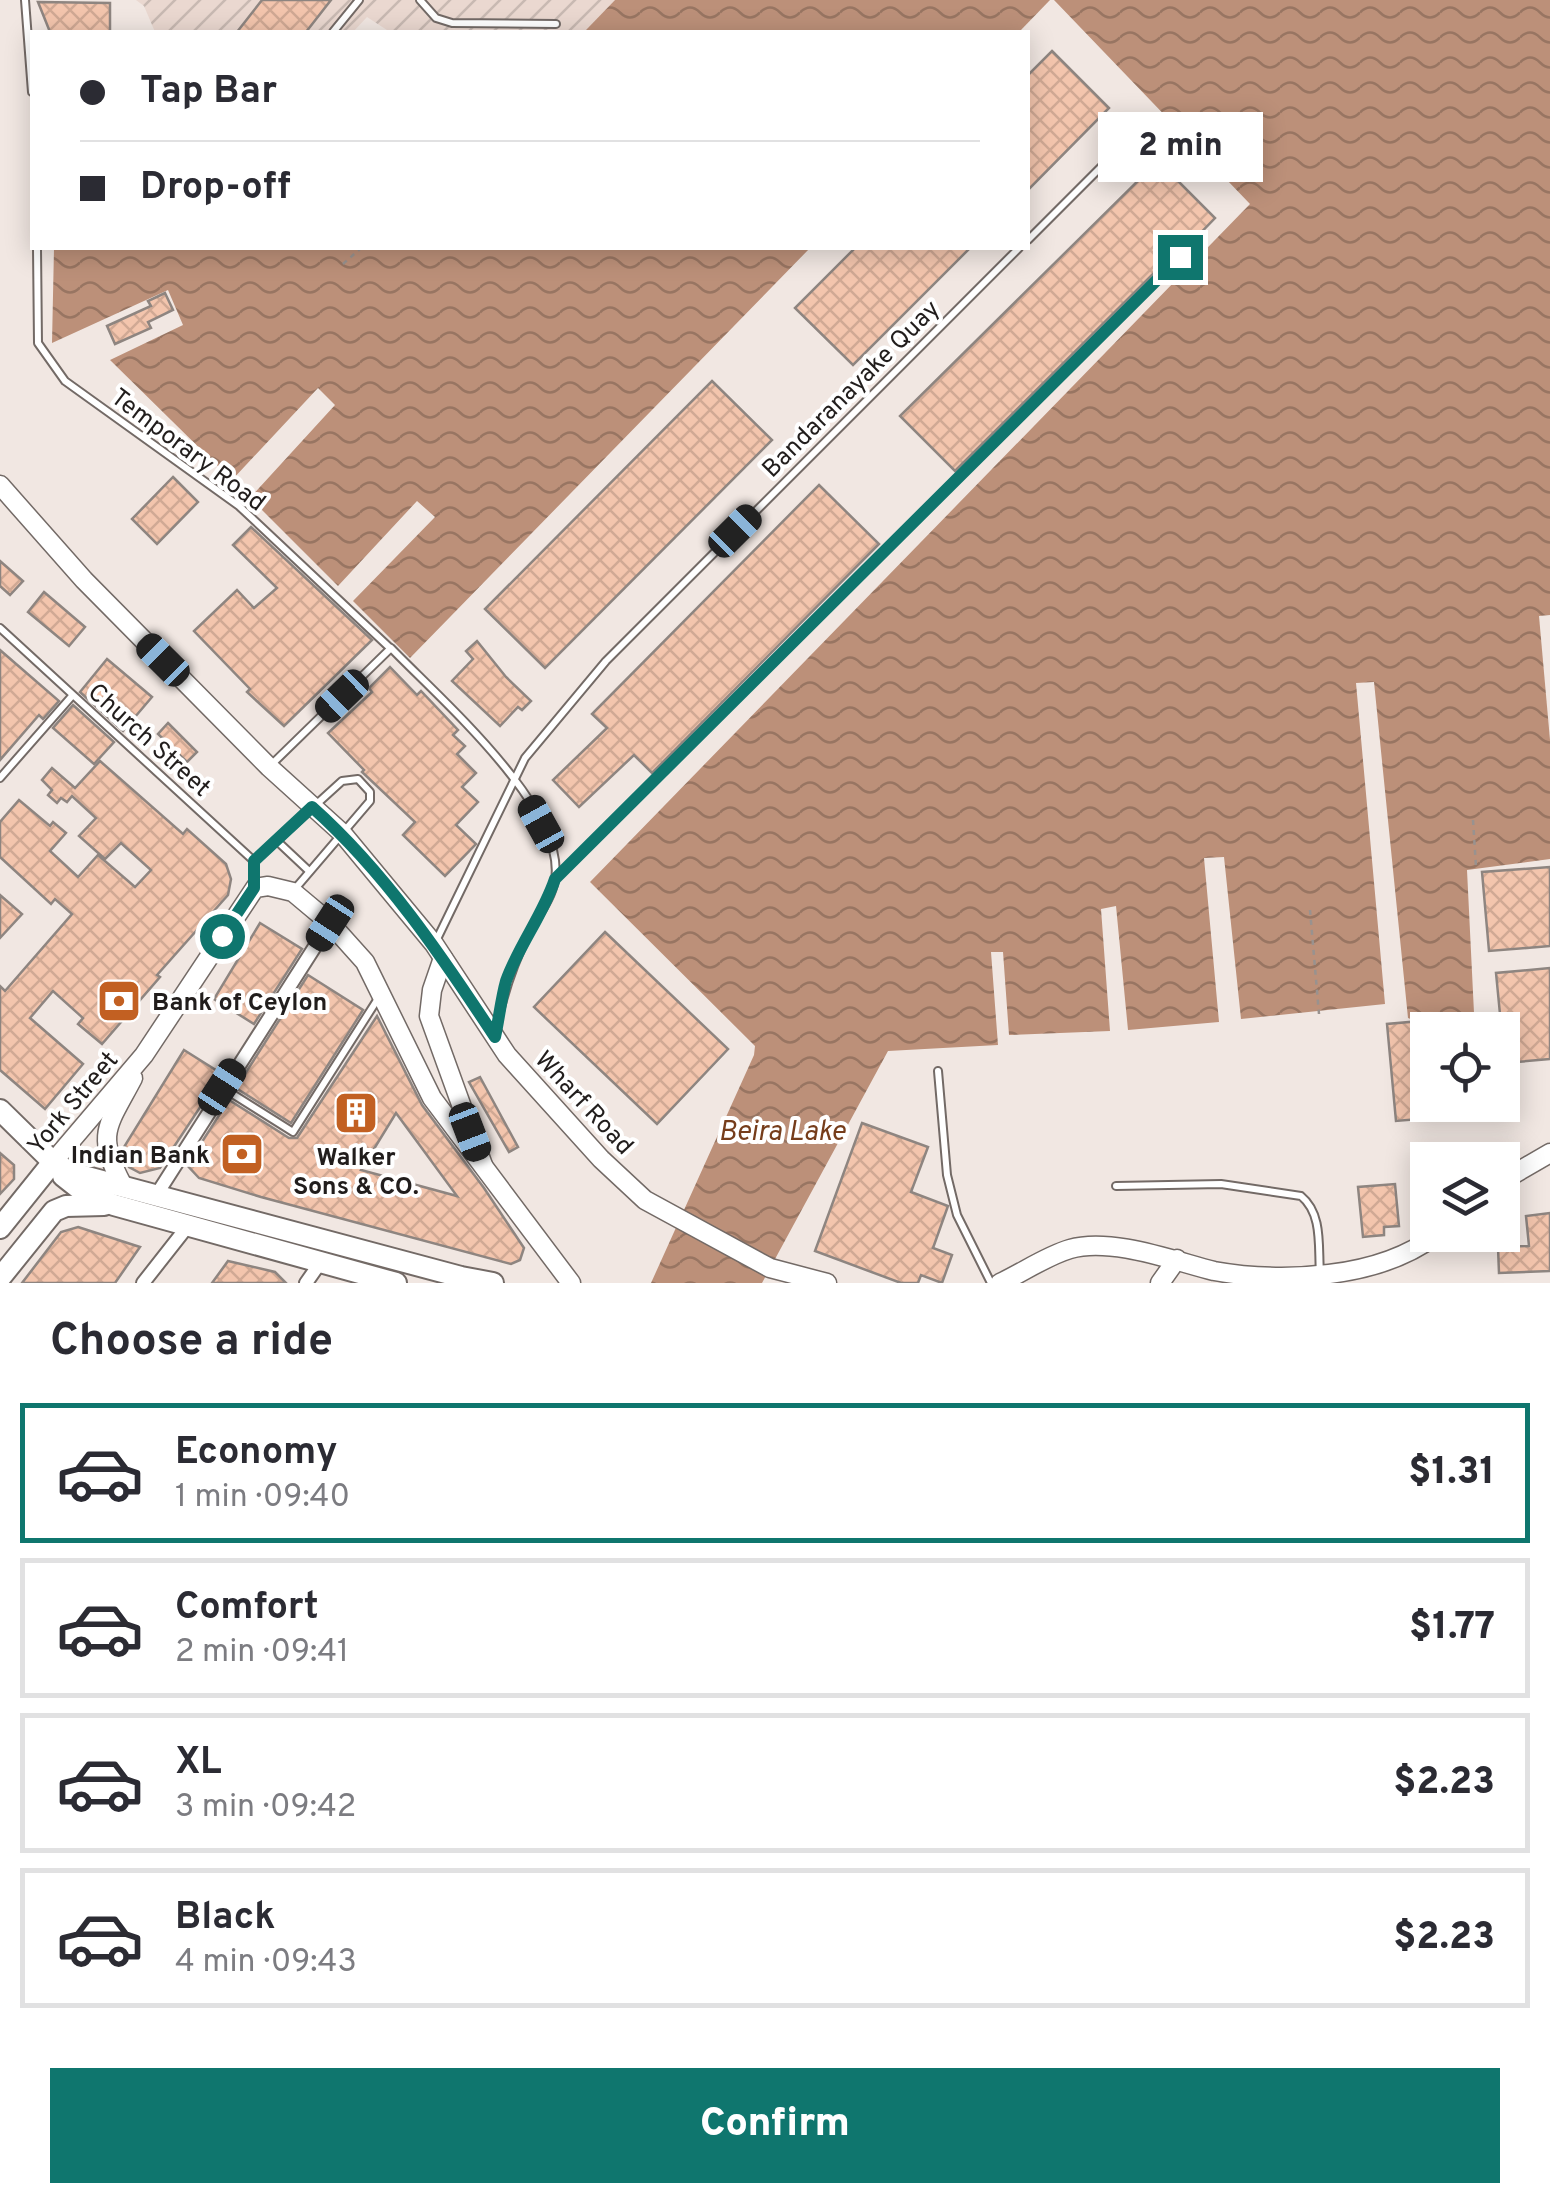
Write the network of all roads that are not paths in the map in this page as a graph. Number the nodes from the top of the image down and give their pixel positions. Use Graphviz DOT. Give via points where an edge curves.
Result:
graph roads {
  1 [pos="25,0"];
  2 [pos="359,0"];
  3 [pos="420,0"];
  4 [pos="556,24"];
  5 [pos="335,30"];
  6 [pos="30,66"];
  7 [pos="1136,132"];
  8 [pos="1030,238"];
  9 [pos="37,250"];
  10 [pos="1018,250"];
  11 [pos="1180,257"];
  12 [pos="0,485"];
  13 [pos="0,628"];
  14 [pos="390,648"];
  15 [pos="72,696"];
  16 [pos="269,767"];
  17 [pos="515,776"];
  18 [pos="0,778"];
  19 [pos="312,807"];
  20 [pos="342,833"];
  21 [pos="276,840"];
  22 [pos="254,861"];
  23 [pos="309,871"];
  24 [pos="555,879"];
  25 [pos="254,888"];
  26 [pos="293,892"];
  27 [pos="330,923"];
  28 [pos="438,951"];
  29 [pos="380,995"];
  30 [pos="495,1037"];
  31 [pos="144,1055"];
  32 [pos="938,1072"];
  33 [pos="222,1087"];
  34 [pos="0,1110"];
  35 [pos="1550,1153"];
  36 [pos="53,1162"];
  37 [pos="483,1165"];
  38 [pos="1520,1170"];
  39 [pos="122,1184"];
  40 [pos="1116,1186"];
  41 [pos="157,1194"];
  42 [pos="114,1205"];
  43 [pos="187,1226"];
  44 [pos="0,1228"];
  45 [pos="1410,1249"];
  46 [pos="1177,1259"];
  47 [pos="320,1264"];
  48 [pos="0,1278"];
  49 [pos="1217,1278"];
  50 [pos="1320,1278"];
  51 [pos="143,1283"];
  52 [pos="306,1283"];
  53 [pos="396,1283"];
  54 [pos="493,1283"];
  55 [pos="571,1283"];
  56 [pos="827,1283"];
  57 [pos="991,1283"];
  58 [pos="1000,1283"];
  59 [pos="1160,1283"];
  1 -- 6 [label="lane"];
  2 -- 5 [label="lane"];
  3 -- 4 [label="lane" via="452,24"];
  7 -- 8 [label="lane"];
  9 -- 14 [label="lane, Temporary Road" via="38,344 65,381 239,506"];
  10 -- 17 [label="lane, Bandaranayake Quay" via="606,661"];
  11 -- 24 [label="lane"];
  12 -- 16 [label="main road, Wharf Road"];
  13 -- 15 [label="lane, Church Street"];
  14 -- 16 [label="lane"];
  14 -- 17 [label="lane, Temporary Road"];
  15 -- 18 [label="lane"];
  15 -- 22 [label="lane, Church Street"];
  16 -- 19 [label="main road, Wharf Road"];
  17 -- 24 [label="lane, Temporary Road" via="554,848"];
  17 -- 28 [label="lane, Bandaranayake Quay"];
  19 -- 20 [label="main road, Wharf Road"];
  19 -- 20 [label="lane" via="342,780 358,780 370,801"];
  19 -- 21 [label="lane"];
  20 -- 23 [label="lane"];
  20 -- 28 [label="main road, Wharf Road"];
  21 -- 22 [label="lane"];
  21 -- 23 [label="lane"];
  22 -- 25 [label="lane"];
  23 -- 26 [label="lane"];
  24 -- 30 [label="lane" via="506,982"];
  25 -- 26 [label="main road"];
  25 -- 31 [label="main road, York Street"];
  26 -- 27 [label="main road"];
  27 -- 29 [label="main road" via="365,962"];
  27 -- 33 [label="street"];
  28 -- 30 [label="main road, Wharf Road"];
  28 -- 37 [label="main road" via="429,1016"];
  29 -- 33 [label="lane" via="293,1132"];
  29 -- 37 [label="main road" via="432,1098"];
  30 -- 56 [label="main road, Wharf Road" via="583,1141 645,1200 770,1268"];
  31 -- 36 [label="main road, York Street"];
  31 -- 39 [label="main road, York Street" via="106,1130 106,1152"];
  32 -- 57 [label="lane" via="947,1175"];
  33 -- 41 [label="street"];
  34 -- 36 [label="main road"];
  35 -- 38 [label="main road"];
  36 -- 39 [label="main road" via="72,1174"];
  36 -- 42 [label="main road" via="69,1182"];
  36 -- 44 [label="main road, York Street"];
  37 -- 55 [label="main road"];
  39 -- 41 [label="main road"];
  40 -- 50 [label="lane" via="1221,1184 1300,1196 1316,1217"];
  41 -- 54 [label="main road"];
  42 -- 43 [label="main road"];
  42 -- 48 [label="main road" via="54,1211"];
  43 -- 47 [label="main road"];
  43 -- 51 [label="street"];
  45 -- 50 [label="main road" via="1379,1265"];
  46 -- 49 [label="main road"];
  46 -- 58 [label="main road" via="1125,1249 1070,1249"];
  46 -- 59 [label="main road"];
  47 -- 52 [label="street"];
  47 -- 53 [label="main road"];
  49 -- 50 [label="main road"];
}
